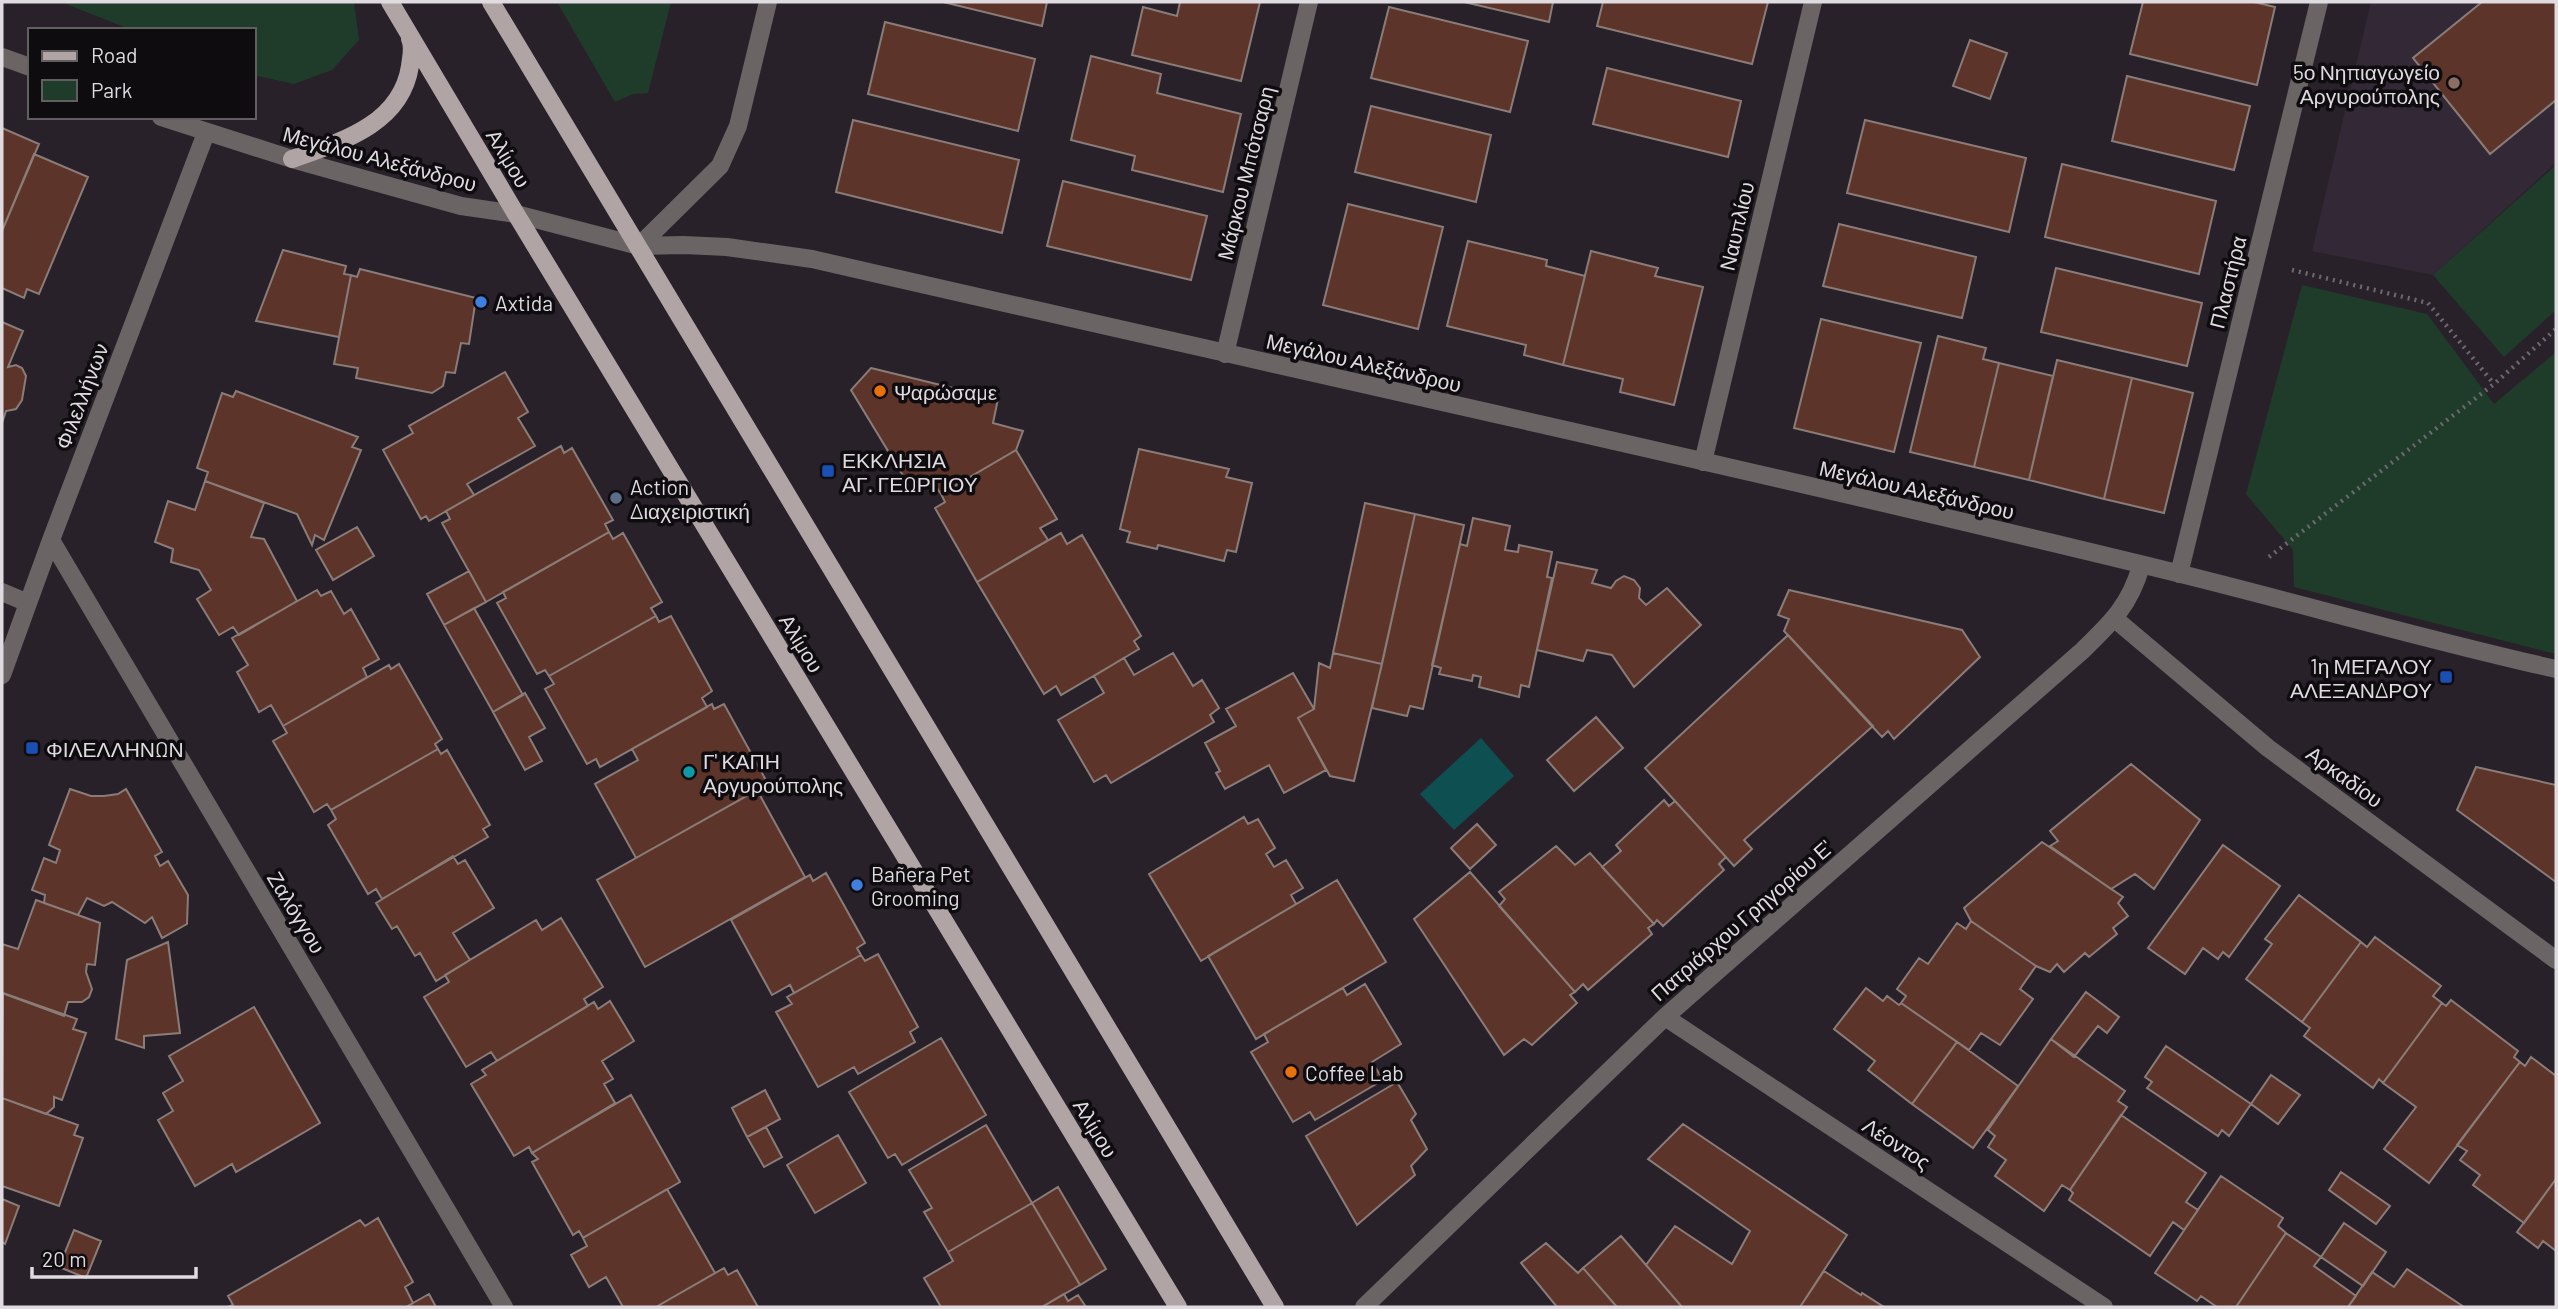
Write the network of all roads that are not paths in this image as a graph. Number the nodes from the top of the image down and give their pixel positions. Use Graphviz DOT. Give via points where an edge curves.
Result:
graph roads {
  1 [pos="491,2"];
  2 [pos="768,2"];
  3 [pos="1309,2"];
  4 [pos="1813,2"];
  5 [pos="2319,2"];
  6 [pos="393,6"];
  7 [pos="2,57"];
  8 [pos="28,66"];
  9 [pos="167,119"];
  10 [pos="206,133"];
  11 [pos="292,159"];
  12 [pos="516,214"];
  13 [pos="639,246"];
  14 [pos="1225,354"];
  15 [pos="1703,462"];
  16 [pos="51,540"];
  17 [pos="2141,566"];
  18 [pos="2179,574"];
  19 [pos="2,592"];
  20 [pos="28,603"];
  21 [pos="2115,619"];
  22 [pos="2556,669"];
  23 [pos="2,675"];
  24 [pos="2556,960"];
  25 [pos="1665,1017"];
  26 [pos="505,1307"];
  27 [pos="1178,1307"];
  28 [pos="1275,1307"];
  29 [pos="1364,1307"];
  30 [pos="2104,1307"];
  1 -- 13 [label="main road"];
  2 -- 13 [label="street" via="738,126 720,166"];
  3 -- 14 [label="street, Μάρκου Μπότσαρη"];
  4 -- 15 [label="street, Ναυπλίου"];
  5 -- 18 [label="street, Πλαστήρα"];
  6 -- 11 [label="main road" via="413,44 408,76 393,105 371,127 345,141"];
  6 -- 12 [label="main road, Αλίμου"];
  7 -- 8 [label="street"];
  9 -- 10 [label="street, Μεγάλου Αλεξάνδρου"];
  10 -- 11 [label="street, Μεγάλου Αλεξάνδρου"];
  10 -- 16 [label="street, Φιλελλήνων"];
  11 -- 12 [label="street, Μεγάλου Αλεξάνδρου" via="461,206"];
  12 -- 13 [label="street, Μεγάλου Αλεξάνδρου"];
  12 -- 27 [label="main road, Αλίμου"];
  13 -- 14 [label="street, Μεγάλου Αλεξάνδρου" via="727,247 812,259"];
  13 -- 28 [label="main road"];
  14 -- 15 [label="street, Μεγάλου Αλεξάνδρου"];
  15 -- 17 [label="street, Μεγάλου Αλεξάνδρου"];
  16 -- 20 [label="street, Φιλελλήνων"];
  16 -- 26 [label="street, Ζαλόγγου"];
  17 -- 18 [label="street, Μεγάλου Αλεξάνδρου"];
  17 -- 21 [label="street, Πατριάρχου Γρηγορίου Ε'"];
  18 -- 22 [label="street, Μεγάλου Αλεξάνδρου"];
  19 -- 20 [label="street"];
  20 -- 23 [label="street, Φιλελλήνων"];
  21 -- 24 [label="street, Αρκαδίου" via="2268,748"];
  21 -- 25 [label="street, Πατριάρχου Γρηγορίου Ε'"];
  25 -- 29 [label="street, Πατριάρχου Γρηγορίου Ε'"];
  25 -- 30 [label="street, Λέοντος"];
}
